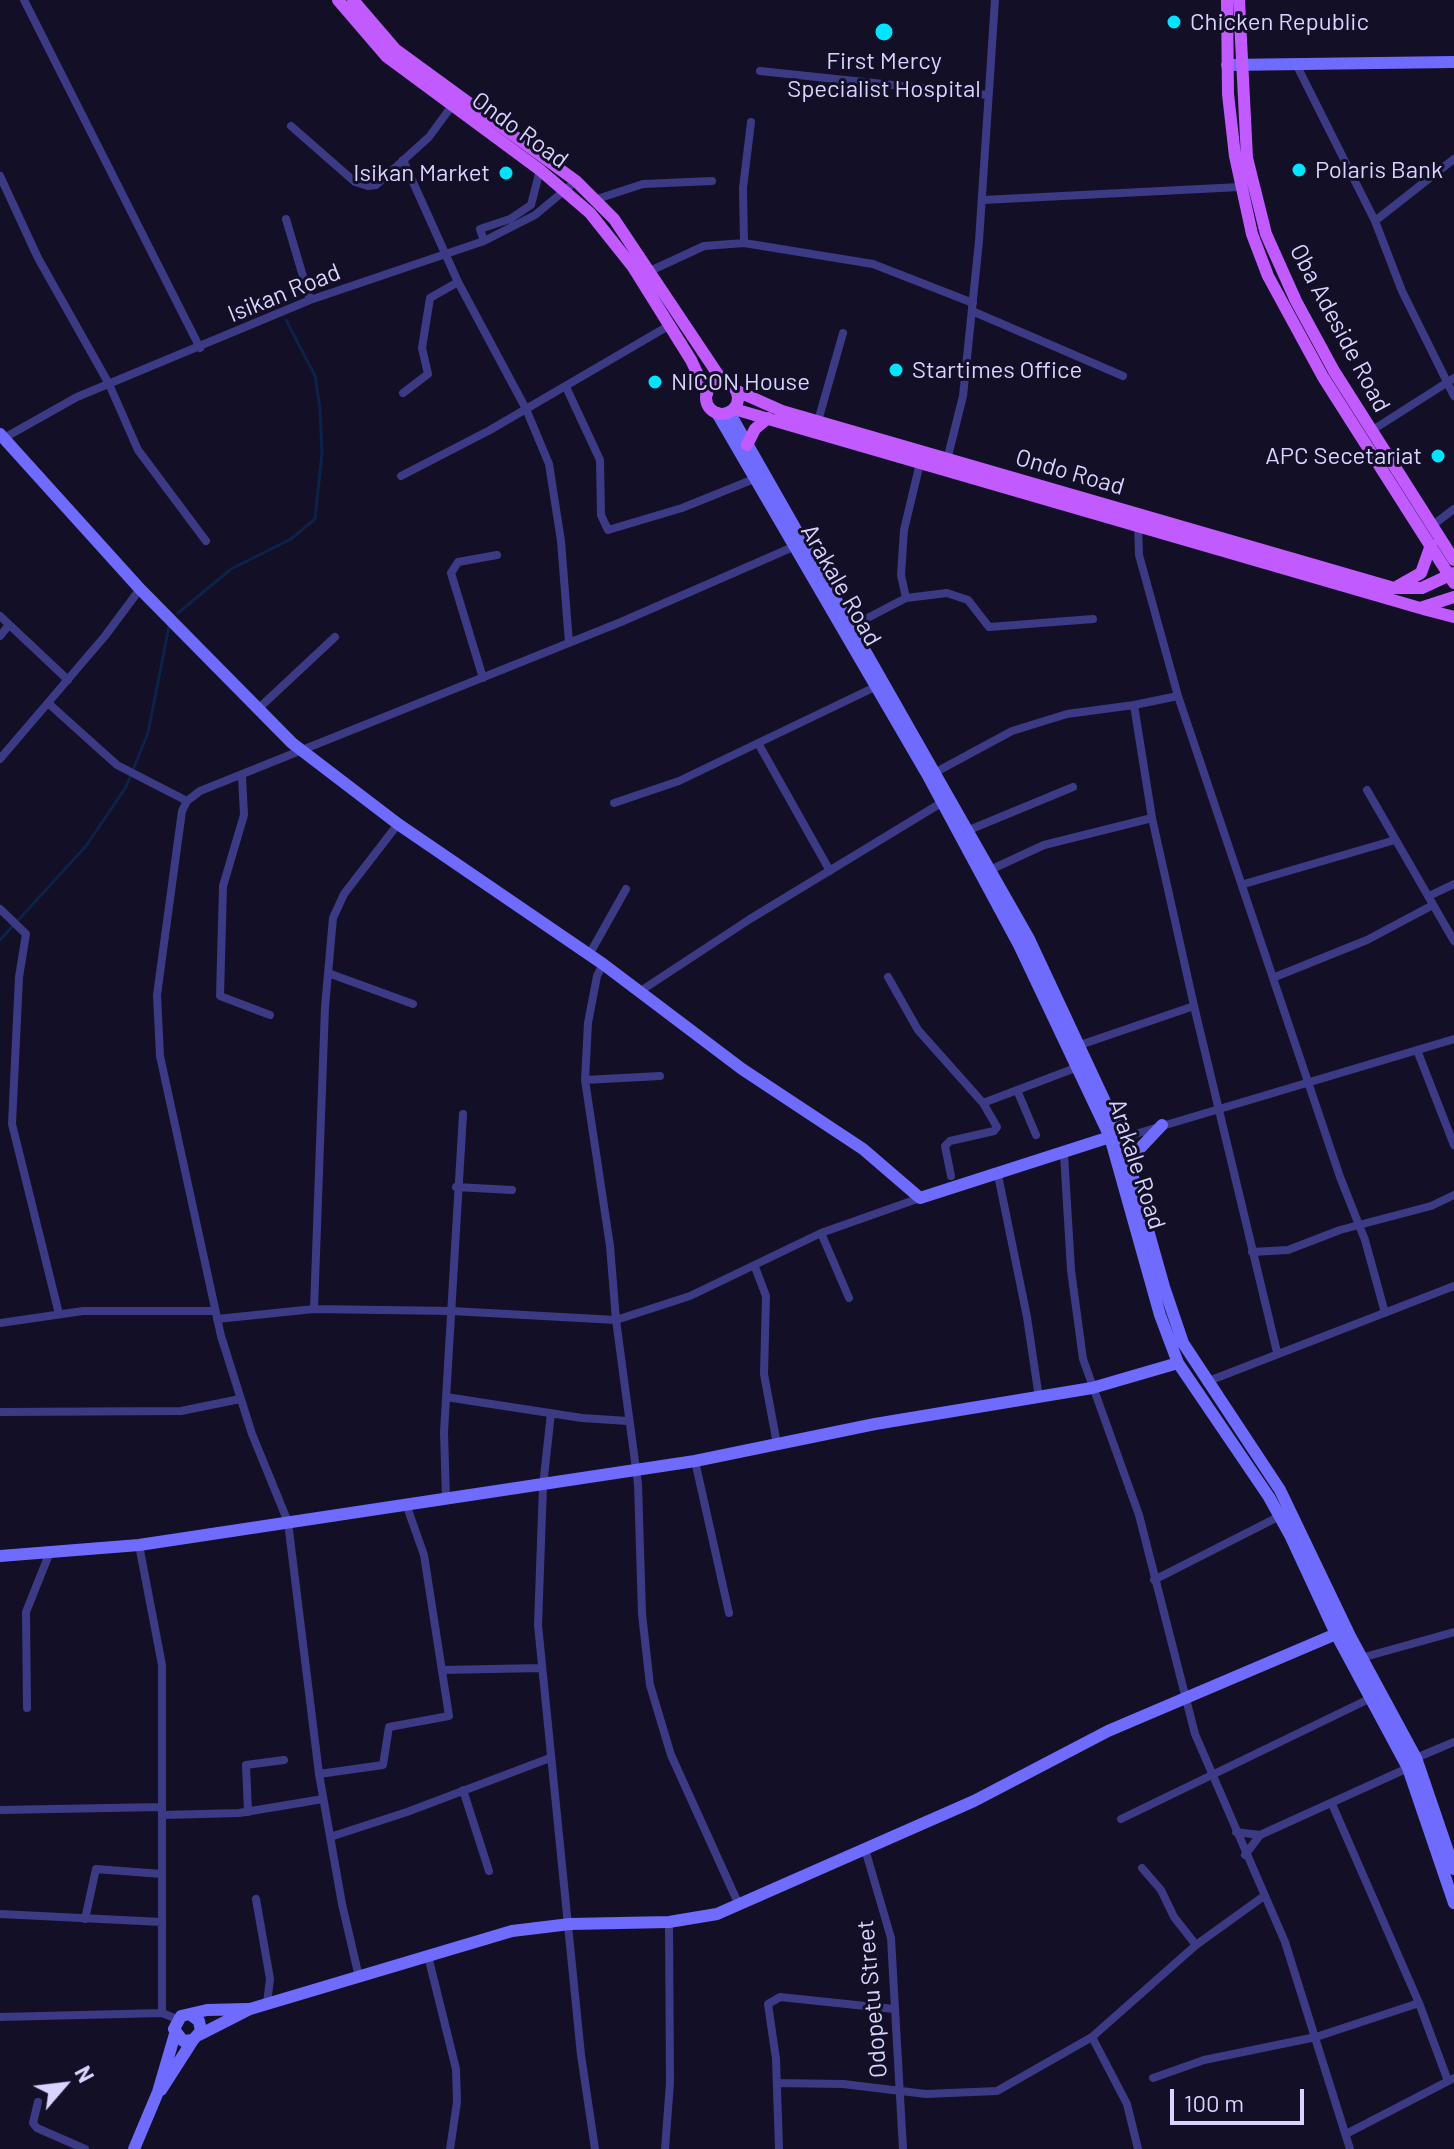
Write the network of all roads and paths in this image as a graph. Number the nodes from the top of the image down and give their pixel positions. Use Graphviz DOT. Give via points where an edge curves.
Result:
graph roads {
  1 [pos="24,0"];
  2 [pos="338,0"];
  3 [pos="353,0"];
  4 [pos="995,0"];
  5 [pos="1227,0"];
  6 [pos="1239,0"];
  7 [pos="1454,62"];
  8 [pos="1296,64"];
  9 [pos="1234,65"];
  10 [pos="760,71"];
  11 [pos="987,95"];
  12 [pos="451,107"];
  13 [pos="751,122"];
  14 [pos="291,126"];
  15 [pos="1454,159"];
  16 [pos="403,160"];
  17 [pos="540,170"];
  18 [pos="0,176"];
  19 [pos="712,181"];
  20 [pos="571,186"];
  21 [pos="1240,187"];
  22 [pos="594,200"];
  23 [pos="983,200"];
  24 [pos="11,201"];
  25 [pos="0,207"];
  26 [pos="286,219"];
  27 [pos="1375,221"];
  28 [pos="484,241"];
  29 [pos="744,243"];
  30 [pos="446,256"];
  31 [pos="650,271"];
  32 [pos="458,282"];
  33 [pos="310,300"];
  34 [pos="972,307"];
  35 [pos="670,325"];
  36 [pos="843,333"];
  37 [pos="200,348"];
  38 [pos="1123,376"];
  39 [pos="1454,378"];
  40 [pos="723,382"];
  41 [pos="1445,383"];
  42 [pos="109,384"];
  43 [pos="566,387"];
  44 [pos="737,391"];
  45 [pos="403,393"];
  46 [pos="707,394"];
  47 [pos="1454,396"];
  48 [pos="526,409"];
  49 [pos="727,411"];
  50 [pos="768,418"];
  51 [pos="818,421"];
  52 [pos="1371,431"];
  53 [pos="2,436"];
  54 [pos="747,445"];
  55 [pos="920,463"];
  56 [pos="946,464"];
  57 [pos="401,476"];
  58 [pos="754,479"];
  59 [pos="1454,509"];
  60 [pos="1138,520"];
  61 [pos="1433,525"];
  62 [pos="206,541"];
  63 [pos="1431,545"];
  64 [pos="793,547"];
  65 [pos="497,555"];
  66 [pos="1454,560"];
  67 [pos="1453,577"];
  68 [pos="1394,588"];
  69 [pos="140,589"];
  70 [pos="1454,597"];
  71 [pos="906,598"];
  72 [pos="1420,608"];
  73 [pos="0,616"];
  74 [pos="1454,617"];
  75 [pos="1093,619"];
  76 [pos="9,625"];
  77 [pos="852,626"];
  78 [pos="0,636"];
  79 [pos="335,637"];
  80 [pos="569,643"];
  81 [pos="483,678"];
  82 [pos="68,680"];
  83 [pos="875,687"];
  84 [pos="1178,696"];
  85 [pos="48,703"];
  86 [pos="1134,705"];
  87 [pos="258,709"];
  88 [pos="758,743"];
  89 [pos="304,751"];
  90 [pos="0,759"];
  91 [pos="936,772"];
  92 [pos="242,777"];
  93 [pos="1073,787"];
  94 [pos="1367,790"];
  95 [pos="946,800"];
  96 [pos="187,801"];
  97 [pos="614,803"];
  98 [pos="1152,818"];
  99 [pos="398,824"];
  100 [pos="969,830"];
  101 [pos="1395,840"];
  102 [pos="992,869"];
  103 [pos="830,871"];
  104 [pos="1244,884"];
  105 [pos="1454,884"];
  106 [pos="626,889"];
  107 [pos="1431,901"];
  108 [pos="0,909"];
  109 [pos="1454,941"];
  110 [pos="1024,942"];
  111 [pos="589,955"];
  112 [pos="603,964"];
  113 [pos="328,973"];
  114 [pos="888,977"];
  115 [pos="1275,977"];
  116 [pos="639,992"];
  117 [pos="413,1004"];
  118 [pos="1194,1006"];
  119 [pos="270,1015"];
  120 [pos="1454,1039"];
  121 [pos="1080,1045"];
  122 [pos="1417,1050"];
  123 [pos="1078,1067"];
  124 [pos="660,1076"];
  125 [pos="585,1080"];
  126 [pos="1310,1082"];
  127 [pos="1017,1090"];
  128 [pos="983,1103"];
  129 [pos="1220,1107"];
  130 [pos="463,1114"];
  131 [pos="1162,1125"];
  132 [pos="1036,1135"];
  133 [pos="1116,1137"];
  134 [pos="1454,1145"];
  135 [pos="1064,1154"];
  136 [pos="1129,1160"];
  137 [pos="998,1175"];
  138 [pos="951,1176"];
  139 [pos="456,1187"];
  140 [pos="512,1190"];
  141 [pos="1454,1195"];
  142 [pos="920,1198"];
  143 [pos="1359,1225"];
  144 [pos="821,1233"];
  145 [pos="1252,1252"];
  146 [pos="1149,1256"];
  147 [pos="755,1267"];
  148 [pos="1454,1286"];
  149 [pos="849,1298"];
  150 [pos="314,1309"];
  151 [pos="452,1311"];
  152 [pos="1385,1313"];
  153 [pos="59,1314"];
  154 [pos="216,1315"];
  155 [pos="616,1320"];
  156 [pos="0,1323"];
  157 [pos="1277,1352"];
  158 [pos="1178,1363"];
  159 [pos="1206,1382"];
  160 [pos="1092,1388"];
  161 [pos="446,1397"];
  162 [pos="1039,1398"];
  163 [pos="240,1399"];
  164 [pos="0,1412"];
  165 [pos="551,1413"];
  166 [pos="628,1421"];
  167 [pos="777,1444"];
  168 [pos="1245,1449"];
  169 [pos="695,1461"];
  170 [pos="634,1470"];
  171 [pos="543,1486"];
  172 [pos="446,1498"];
  173 [pos="406,1504"];
  174 [pos="1280,1516"];
  175 [pos="288,1522"];
  176 [pos="139,1545"];
  177 [pos="50,1552"];
  178 [pos="0,1556"];
  179 [pos="1154,1580"];
  180 [pos="729,1613"];
  181 [pos="1454,1632"];
  182 [pos="1336,1634"];
  183 [pos="1361,1658"];
  184 [pos="541,1668"];
  185 [pos="442,1670"];
  186 [pos="1187,1696"];
  187 [pos="1371,1698"];
  188 [pos="27,1708"];
  189 [pos="1454,1742"];
  190 [pos="550,1758"];
  191 [pos="284,1760"];
  192 [pos="1412,1763"];
  193 [pos="319,1774"];
  194 [pos="1211,1777"];
  195 [pos="463,1790"];
  196 [pos="323,1799"];
  197 [pos="1332,1804"];
  198 [pos="0,1810"];
  199 [pos="162,1811"];
  200 [pos="248,1812"];
  201 [pos="1121,1819"];
  202 [pos="1236,1832"];
  203 [pos="1260,1835"];
  204 [pos="330,1837"];
  205 [pos="865,1849"];
  206 [pos="1245,1855"];
  207 [pos="1142,1868"];
  208 [pos="1454,1869"];
  209 [pos="489,1871"];
  210 [pos="162,1874"];
  211 [pos="1264,1896"];
  212 [pos="256,1899"];
  213 [pos="1454,1903"];
  214 [pos="739,1905"];
  215 [pos="0,1914"];
  216 [pos="85,1919"];
  217 [pos="162,1922"];
  218 [pos="669,1922"];
  219 [pos="570,1924"];
  220 [pos="1196,1945"];
  221 [pos="428,1956"];
  222 [pos="359,1977"];
  223 [pos="267,2003"];
  224 [pos="1419,2003"];
  225 [pos="250,2009"];
  226 [pos="894,2009"];
  227 [pos="162,2013"];
  228 [pos="191,2015"];
  229 [pos="0,2017"];
  230 [pos="177,2019"];
  231 [pos="175,2034"];
  232 [pos="1092,2037"];
  233 [pos="1316,2037"];
  234 [pos="196,2038"];
  235 [pos="1153,2078"];
  236 [pos="1451,2080"];
  237 [pos="777,2083"];
  238 [pos="158,2092"];
  239 [pos="900,2092"];
  240 [pos="38,2102"];
  241 [pos="1346,2134"];
  242 [pos="85,2149"];
  243 [pos="134,2149"];
  244 [pos="450,2149"];
  245 [pos="595,2149"];
  246 [pos="665,2149"];
  247 [pos="779,2149"];
  248 [pos="903,2149"];
  249 [pos="1138,2149"];
  250 [pos="1350,2149"];
  1 -- 37 [label="street"];
  2 -- 12 [label="main road, Ondo Road" via="387,57"];
  3 -- 20 [label="main road, Ondo Road" via="395,49"];
  4 -- 11 [label="street"];
  5 -- 9 [label="main road"];
  6 -- 9 [label="main road, Oba Adeside Road"];
  7 -- 8 [label="main road"];
  8 -- 9 [label="main road"];
  8 -- 27 [label="street"];
  9 -- 21 [label="main road"];
  9 -- 52 [label="main road, Oba Adeside Road" via="1247,158 1266,234 1296,301"];
  10 -- 11 [label="street"];
  11 -- 23 [label="street"];
  12 -- 16 [label="street"];
  12 -- 17 [label="main road, Ondo Road"];
  13 -- 29 [label="street" via="743,188"];
  14 -- 16 [label="street" via="361,185 376,185"];
  15 -- 27 [label="street"];
  16 -- 30 [label="street"];
  17 -- 20 [label="main road, Ondo Road"];
  17 -- 28 [label="street" via="531,205 479,230"];
  18 -- 24 [label="street"];
  19 -- 22 [label="street" via="643,184"];
  20 -- 22 [label="main road, Ondo Road"];
  20 -- 28 [label="street, Isikan Road" via="535,215"];
  20 -- 35 [label="main road, Ondo Road"];
  21 -- 23 [label="street"];
  21 -- 63 [label="main road" via="1252,234 1287,316"];
  22 -- 31 [label="main road, Ondo Road"];
  23 -- 34 [label="street"];
  24 -- 25 [label="street"];
  24 -- 42 [label="street"];
  26 -- 33 [label="street"];
  27 -- 41 [label="street"];
  28 -- 30 [label="street, Isikan Road"];
  29 -- 31 [label="street" via="704,246"];
  29 -- 34 [label="street" via="873,264"];
  30 -- 32 [label="street"];
  30 -- 33 [label="street, Isikan Road"];
  31 -- 40 [label="main road, Ondo Road"];
  32 -- 45 [label="street" via="430,298 422,348 428,374"];
  32 -- 48 [label="street"];
  33 -- 37 [label="street, Isikan Road"];
  34 -- 38 [label="street"];
  34 -- 56 [label="street" via="963,396"];
  35 -- 43 [label="street"];
  35 -- 46 [label="main road, Ondo Road"];
  36 -- 51 [label="street"];
  37 -- 42 [label="street, Isikan Road"];
  39 -- 41 [label="street"];
  40 -- 44 [label="main road"];
  40 -- 46 [label="main road"];
  41 -- 47 [label="street"];
  41 -- 52 [label="street"];
  42 -- 53 [label="street, Isikan Road"];
  42 -- 62 [label="street" via="138,450"];
  43 -- 48 [label="street"];
  43 -- 58 [label="street" via="600,460 601,515 608,530"];
  44 -- 49 [label="main road" via="738,401"];
  44 -- 51 [label="main road, Ondo Road"];
  46 -- 49 [label="main road" via="708,405"];
  48 -- 57 [label="street"];
  48 -- 80 [label="street" via="549,464"];
  49 -- 50 [label="main road, Ondo Road"];
  49 -- 54 [label="main road, Arakale Road"];
  49 -- 58 [label="main road, Arakale Road"];
  50 -- 54 [label="main road"];
  50 -- 55 [label="main road, Ondo Road"];
  51 -- 56 [label="main road, Ondo Road"];
  52 -- 61 [label="main road, Oba Adeside Road"];
  53 -- 69 [label="main road"];
  54 -- 77 [label="main road, Arakale Road"];
  55 -- 56 [label="main road, Ondo Road"];
  55 -- 71 [label="street" via="904,530 901,575"];
  56 -- 60 [label="main road, Ondo Road"];
  58 -- 64 [label="main road, Arakale Road"];
  59 -- 61 [label="street"];
  60 -- 68 [label="main road, Ondo Road"];
  60 -- 72 [label="main road, Ondo Road"];
  60 -- 84 [label="street" via="1139,555"];
  61 -- 66 [label="main road, Oba Adeside Road"];
  63 -- 67 [label="main road"];
  63 -- 68 [label="main road" via="1421,573"];
  64 -- 80 [label="street"];
  64 -- 83 [label="main road, Arakale Road"];
  65 -- 81 [label="street" via="458,562 451,573"];
  67 -- 68 [label="main road" via="1422,588"];
  69 -- 82 [label="street"];
  69 -- 87 [label="main road"];
  70 -- 72 [label="main road"];
  71 -- 75 [label="street" via="961,595 989,627"];
  71 -- 77 [label="street"];
  72 -- 74 [label="main road, Ondo Road"];
  73 -- 76 [label="street"];
  76 -- 78 [label="street"];
  76 -- 82 [label="street"];
  77 -- 91 [label="main road, Arakale Road"];
  79 -- 87 [label="street"];
  80 -- 81 [label="street"];
  81 -- 89 [label="street"];
  82 -- 85 [label="street"];
  83 -- 88 [label="street"];
  83 -- 95 [label="main road, Arakale Road"];
  84 -- 86 [label="street"];
  84 -- 104 [label="street"];
  85 -- 90 [label="street"];
  85 -- 96 [label="street" via="117,765"];
  86 -- 91 [label="street" via="1067,714 1012,731"];
  86 -- 98 [label="street"];
  87 -- 89 [label="main road"];
  88 -- 97 [label="street" via="679,781"];
  88 -- 103 [label="street"];
  89 -- 92 [label="street"];
  89 -- 99 [label="main road"];
  91 -- 95 [label="main road, Arakale Road"];
  92 -- 96 [label="street"];
  92 -- 119 [label="street" via="244,815 223,886 220,996"];
  93 -- 100 [label="street"];
  94 -- 101 [label="street"];
  95 -- 100 [label="main road, Arakale Road"];
  95 -- 103 [label="street"];
  95 -- 110 [label="main road, Arakale Road"];
  96 -- 154 [label="street" via="161,950 156,1029"];
  98 -- 102 [label="street" via="1044,845"];
  98 -- 118 [label="street"];
  99 -- 111 [label="main road"];
  99 -- 113 [label="street" via="337,904"];
  100 -- 102 [label="main road, Arakale Road"];
  101 -- 104 [label="street"];
  101 -- 107 [label="street"];
  102 -- 110 [label="main road, Arakale Road"];
  103 -- 116 [label="street"];
  104 -- 115 [label="street"];
  105 -- 107 [label="street"];
  106 -- 111 [label="street"];
  107 -- 109 [label="street"];
  107 -- 115 [label="street" via="1367,940"];
  108 -- 153 [label="street" via="26,937 12,1124"];
  110 -- 121 [label="main road, Arakale Road"];
  110 -- 123 [label="main road, Arakale Road"];
  111 -- 112 [label="main road"];
  112 -- 116 [label="main road"];
  112 -- 125 [label="street" via="588,1023"];
  113 -- 117 [label="street"];
  113 -- 150 [label="street"];
  114 -- 128 [label="street" via="918,1030"];
  115 -- 126 [label="street"];
  116 -- 142 [label="main road" via="863,1149"];
  118 -- 121 [label="street"];
  118 -- 129 [label="street"];
  120 -- 122 [label="street"];
  121 -- 133 [label="main road, Arakale Road"];
  122 -- 126 [label="street"];
  122 -- 134 [label="street"];
  123 -- 127 [label="street"];
  123 -- 133 [label="main road, Arakale Road"];
  124 -- 125 [label="street"];
  125 -- 155 [label="street"];
  126 -- 129 [label="street"];
  126 -- 143 [label="street"];
  127 -- 128 [label="street"];
  127 -- 132 [label="street"];
  128 -- 138 [label="street" via="997,1127 945,1146"];
  129 -- 131 [label="street"];
  129 -- 145 [label="street"];
  130 -- 139 [label="street"];
  131 -- 133 [label="street"];
  131 -- 136 [label="main road"];
  133 -- 135 [label="main road"];
  133 -- 136 [label="main road, Arakale Road"];
  133 -- 146 [label="main road, Arakale Road"];
  135 -- 137 [label="main road"];
  135 -- 160 [label="street" via="1077,1328"];
  136 -- 146 [label="main road, Arakale Road"];
  137 -- 142 [label="main road"];
  137 -- 162 [label="street"];
  139 -- 140 [label="street"];
  139 -- 151 [label="street"];
  141 -- 143 [label="street"];
  142 -- 144 [label="street"];
  143 -- 145 [label="street" via="1288,1250"];
  143 -- 152 [label="street"];
  144 -- 147 [label="street"];
  144 -- 149 [label="street"];
  145 -- 157 [label="street"];
  146 -- 158 [label="main road, Arakale Road" via="1160,1315"];
  146 -- 159 [label="main road, Arakale Road" via="1183,1343"];
  147 -- 155 [label="street"];
  147 -- 167 [label="street" via="766,1296 764,1374"];
  148 -- 152 [label="street"];
  150 -- 151 [label="street"];
  150 -- 154 [label="street"];
  151 -- 155 [label="street"];
  151 -- 161 [label="street"];
  152 -- 157 [label="street"];
  153 -- 154 [label="street"];
  153 -- 156 [label="street"];
  154 -- 163 [label="street"];
  155 -- 166 [label="street"];
  157 -- 159 [label="street"];
  158 -- 160 [label="main road"];
  158 -- 168 [label="main road, Arakale Road"];
  159 -- 168 [label="main road, Arakale Road"];
  160 -- 162 [label="main road"];
  160 -- 179 [label="street" via="1139,1515"];
  161 -- 165 [label="street"];
  161 -- 172 [label="street"];
  162 -- 167 [label="main road"];
  163 -- 164 [label="street" via="181,1411"];
  163 -- 175 [label="street"];
  165 -- 166 [label="street"];
  165 -- 171 [label="street"];
  166 -- 170 [label="street"];
  167 -- 169 [label="main road"];
  168 -- 174 [label="main road, Arakale Road"];
  168 -- 183 [label="main road, Arakale Road" via="1280,1490"];
  169 -- 170 [label="main road"];
  169 -- 180 [label="street"];
  170 -- 171 [label="main road"];
  170 -- 214 [label="street" via="650,1685 671,1755"];
  171 -- 172 [label="main road"];
  171 -- 184 [label="street"];
  172 -- 173 [label="main road"];
  173 -- 175 [label="main road"];
  173 -- 185 [label="street" via="424,1555"];
  174 -- 179 [label="street"];
  174 -- 182 [label="main road, Arakale Road"];
  175 -- 176 [label="main road"];
  175 -- 193 [label="street"];
  176 -- 177 [label="main road"];
  176 -- 199 [label="street" via="162,1665"];
  177 -- 178 [label="main road"];
  177 -- 188 [label="street" via="26,1612"];
  179 -- 186 [label="street"];
  181 -- 183 [label="street"];
  182 -- 186 [label="main road"];
  182 -- 187 [label="main road, Arakale Road"];
  183 -- 192 [label="main road, Arakale Road"];
  184 -- 185 [label="street"];
  184 -- 190 [label="street"];
  185 -- 193 [label="street" via="449,1716 389,1727 383,1765"];
  186 -- 194 [label="street"];
  186 -- 205 [label="main road"];
  187 -- 192 [label="main road, Arakale Road"];
  187 -- 194 [label="street"];
  189 -- 192 [label="street"];
  190 -- 195 [label="street"];
  190 -- 219 [label="street"];
  191 -- 200 [label="street" via="246,1765"];
  192 -- 197 [label="street"];
  192 -- 208 [label="main road, Arakale Road"];
  192 -- 213 [label="main road, Arakale Road"];
  193 -- 196 [label="street"];
  194 -- 201 [label="street"];
  194 -- 202 [label="street"];
  195 -- 204 [label="street"];
  195 -- 209 [label="street"];
  196 -- 200 [label="street"];
  196 -- 204 [label="street"];
  197 -- 203 [label="street"];
  197 -- 224 [label="street"];
  198 -- 199 [label="street"];
  199 -- 200 [label="street"];
  199 -- 210 [label="street"];
  202 -- 203 [label="street"];
  202 -- 206 [label="street"];
  203 -- 206 [label="street"];
  204 -- 222 [label="street"];
  205 -- 214 [label="main road"];
  205 -- 226 [label="street, Odopetu Street" via="891,1938"];
  206 -- 211 [label="street"];
  207 -- 220 [label="street"];
  210 -- 216 [label="street" via="96,1869"];
  210 -- 217 [label="street"];
  211 -- 220 [label="street"];
  211 -- 233 [label="street"];
  212 -- 223 [label="street" via="270,1979"];
  214 -- 218 [label="main road"];
  215 -- 216 [label="street"];
  216 -- 217 [label="street"];
  217 -- 227 [label="street"];
  218 -- 219 [label="main road"];
  218 -- 246 [label="street"];
  219 -- 221 [label="main road" via="512,1931"];
  219 -- 245 [label="street"];
  220 -- 232 [label="street"];
  221 -- 222 [label="main road"];
  221 -- 244 [label="street" via="456,2069"];
  222 -- 223 [label="main road"];
  223 -- 225 [label="main road"];
  224 -- 233 [label="street"];
  224 -- 236 [label="street"];
  225 -- 228 [label="main road"];
  225 -- 234 [label="main road"];
  226 -- 237 [label="street" via="773,1999 768,2012"];
  226 -- 239 [label="street, Odopetu Street"];
  227 -- 229 [label="street"];
  227 -- 230 [label="street"];
  228 -- 230 [label="main road"];
  228 -- 234 [label="main road" via="199,2021"];
  230 -- 231 [label="main road"];
  231 -- 234 [label="main road" via="183,2041"];
  231 -- 238 [label="main road"];
  232 -- 239 [label="street" via="997,2091"];
  232 -- 249 [label="street" via="1127,2104"];
  233 -- 235 [label="street" via="1204,2060"];
  233 -- 241 [label="street"];
  234 -- 238 [label="main road"];
  236 -- 241 [label="street"];
  237 -- 239 [label="street"];
  237 -- 247 [label="street"];
  238 -- 243 [label="main road"];
  239 -- 248 [label="street, Odopetu Street"];
  240 -- 242 [label="street" via="33,2123 37,2128"];
  241 -- 250 [label="street"];
}
